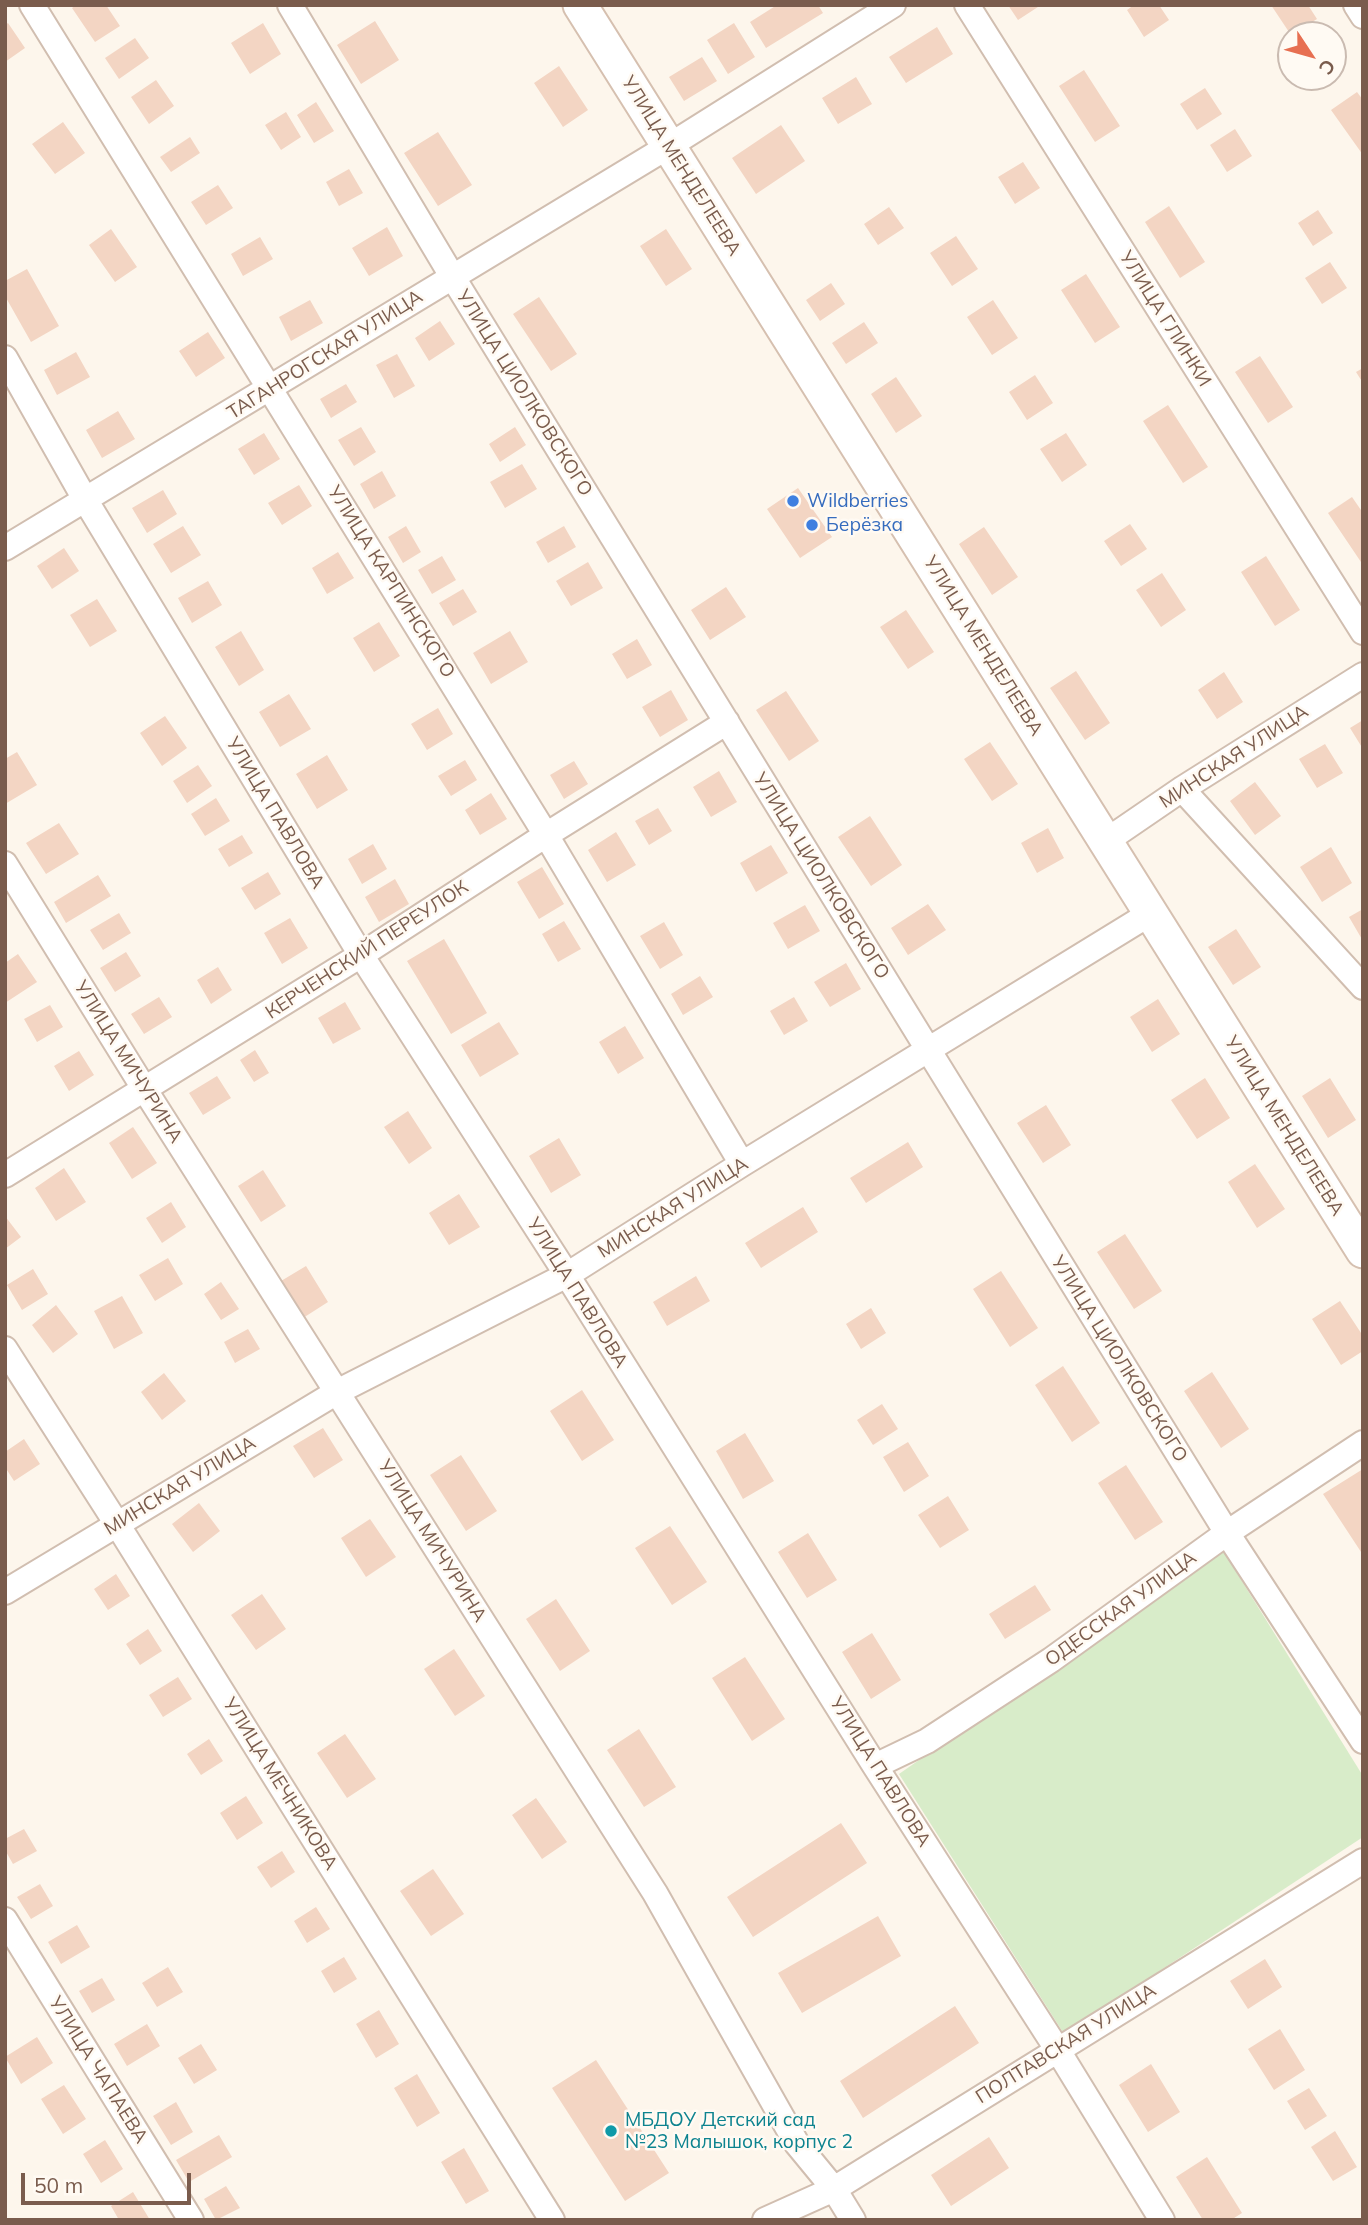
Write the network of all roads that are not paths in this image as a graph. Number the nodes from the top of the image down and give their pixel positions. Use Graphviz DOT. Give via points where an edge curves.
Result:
graph roads {
  1 [pos="32,5"];
  2 [pos="290,5"];
  3 [pos="580,5"];
  4 [pos="893,5"];
  5 [pos="967,5"];
  6 [pos="1356,5"];
  7 [pos="1363,16"];
  8 [pos="670,146"];
  9 [pos="452,276"];
  10 [pos="5,358"];
  11 [pos="271,388"];
  12 [pos="86,501"];
  13 [pos="5,548"];
  14 [pos="1363,632"];
  15 [pos="1363,675"];
  16 [pos="727,722"];
  17 [pos="1181,789"];
  18 [pos="546,835"];
  19 [pos="1106,841"];
  20 [pos="5,864"];
  21 [pos="1151,914"];
  22 [pos="361,955"];
  23 [pos="1363,987"];
  24 [pos="929,1051"];
  25 [pos="145,1090"];
  26 [pos="742,1164"];
  27 [pos="5,1175"];
  28 [pos="1363,1251"];
  29 [pos="567,1275"];
  30 [pos="5,1349"];
  31 [pos="337,1392"];
  32 [pos="1363,1443"];
  33 [pos="117,1524"];
  34 [pos="1227,1533"];
  35 [pos="5,1592"];
  36 [pos="1363,1741"];
  37 [pos="875,1766"];
  38 [pos="1363,1861"];
  39 [pos="5,1920"];
  40 [pos="1057,2049"];
  41 [pos="834,2189"];
  42 [pos="191,2220"];
  43 [pos="552,2220"];
  44 [pos="765,2220"];
  45 [pos="853,2220"];
  46 [pos="1162,2220"];
  1 -- 11 [label="street, УЛИЦА КАРПИНСКОГО"];
  2 -- 9 [label="street, УЛИЦА ЦИОЛКОВСКОГО"];
  3 -- 8 [label="street, УЛИЦА МЕНДЕЛЕЕВА"];
  4 -- 8 [label="street, ТАГАНРОГСКАЯ УЛИЦА"];
  5 -- 14 [label="street, УЛИЦА ГЛИНКИ"];
  6 -- 7 [label="street"];
  8 -- 9 [label="street, ТАГАНРОГСКАЯ УЛИЦА"];
  8 -- 19 [label="street, УЛИЦА МЕНДЕЛЕЕВА"];
  9 -- 11 [label="street, ТАГАНРОГСКАЯ УЛИЦА"];
  9 -- 16 [label="street, УЛИЦА ЦИОЛКОВСКОГО"];
  10 -- 12 [label="street, УЛИЦА ПАВЛОВА"];
  11 -- 12 [label="street, ТАГАНРОГСКАЯ УЛИЦА"];
  11 -- 18 [label="street, УЛИЦА КАРПИНСКОГО"];
  12 -- 13 [label="street, ТАГАНРОГСКАЯ УЛИЦА"];
  12 -- 22 [label="street, УЛИЦА ПАВЛОВА"];
  15 -- 17 [label="street, МИНСКАЯ УЛИЦА"];
  16 -- 18 [label="street, КЕРЧЕНСКИЙ ПЕРЕУЛОК"];
  16 -- 24 [label="street, УЛИЦА ЦИОЛКОВСКОГО"];
  17 -- 19 [label="street, МИНСКАЯ УЛИЦА"];
  17 -- 23 [label="street"];
  18 -- 22 [label="street, КЕРЧЕНСКИЙ ПЕРЕУЛОК"];
  18 -- 26 [label="street, УЛИЦА КАРПИНСКОГО"];
  19 -- 21 [label="street, УЛИЦА МЕНДЕЛЕЕВА"];
  20 -- 25 [label="street, УЛИЦА МИЧУРИНА"];
  21 -- 24 [label="street, МИНСКАЯ УЛИЦА"];
  21 -- 28 [label="street, УЛИЦА МЕНДЕЛЕЕВА"];
  22 -- 25 [label="street, КЕРЧЕНСКИЙ ПЕРЕУЛОК"];
  22 -- 29 [label="street, УЛИЦА ПАВЛОВА"];
  24 -- 26 [label="street, МИНСКАЯ УЛИЦА"];
  24 -- 34 [label="street, УЛИЦА ЦИОЛКОВСКОГО"];
  25 -- 27 [label="street, КЕРЧЕНСКИЙ ПЕРЕУЛОК"];
  25 -- 31 [label="street, УЛИЦА МИЧУРИНА"];
  26 -- 29 [label="street, МИНСКАЯ УЛИЦА"];
  29 -- 31 [label="street, МИНСКАЯ УЛИЦА"];
  29 -- 37 [label="street, УЛИЦА ПАВЛОВА"];
  30 -- 33 [label="street, УЛИЦА МЕЧНИКОВА"];
  31 -- 33 [label="street, МИНСКАЯ УЛИЦА"];
  31 -- 41 [label="street, УЛИЦА МИЧУРИНА" via="655,1893 797,2144"];
  32 -- 34 [label="street, ОДЕССКАЯ УЛИЦА"];
  33 -- 35 [label="street, МИНСКАЯ УЛИЦА"];
  33 -- 43 [label="street, УЛИЦА МЕЧНИКОВА"];
  34 -- 36 [label="street, УЛИЦА ЦИОЛКОВСКОГО"];
  34 -- 37 [label="street, ОДЕССКАЯ УЛИЦА" via="1051,1660 928,1741"];
  37 -- 40 [label="street, УЛИЦА ПАВЛОВА"];
  38 -- 40 [label="street, ПОЛТАВСКАЯ УЛИЦА"];
  39 -- 42 [label="street, УЛИЦА ЧАПАЕВА"];
  40 -- 41 [label="street, ПОЛТАВСКАЯ УЛИЦА"];
  40 -- 46 [label="street, УЛИЦА ПАВЛОВА"];
  41 -- 44 [label="street, ПОЛТАВСКАЯ УЛИЦА"];
  41 -- 45 [label="street, УЛИЦА МИЧУРИНА"];
}
